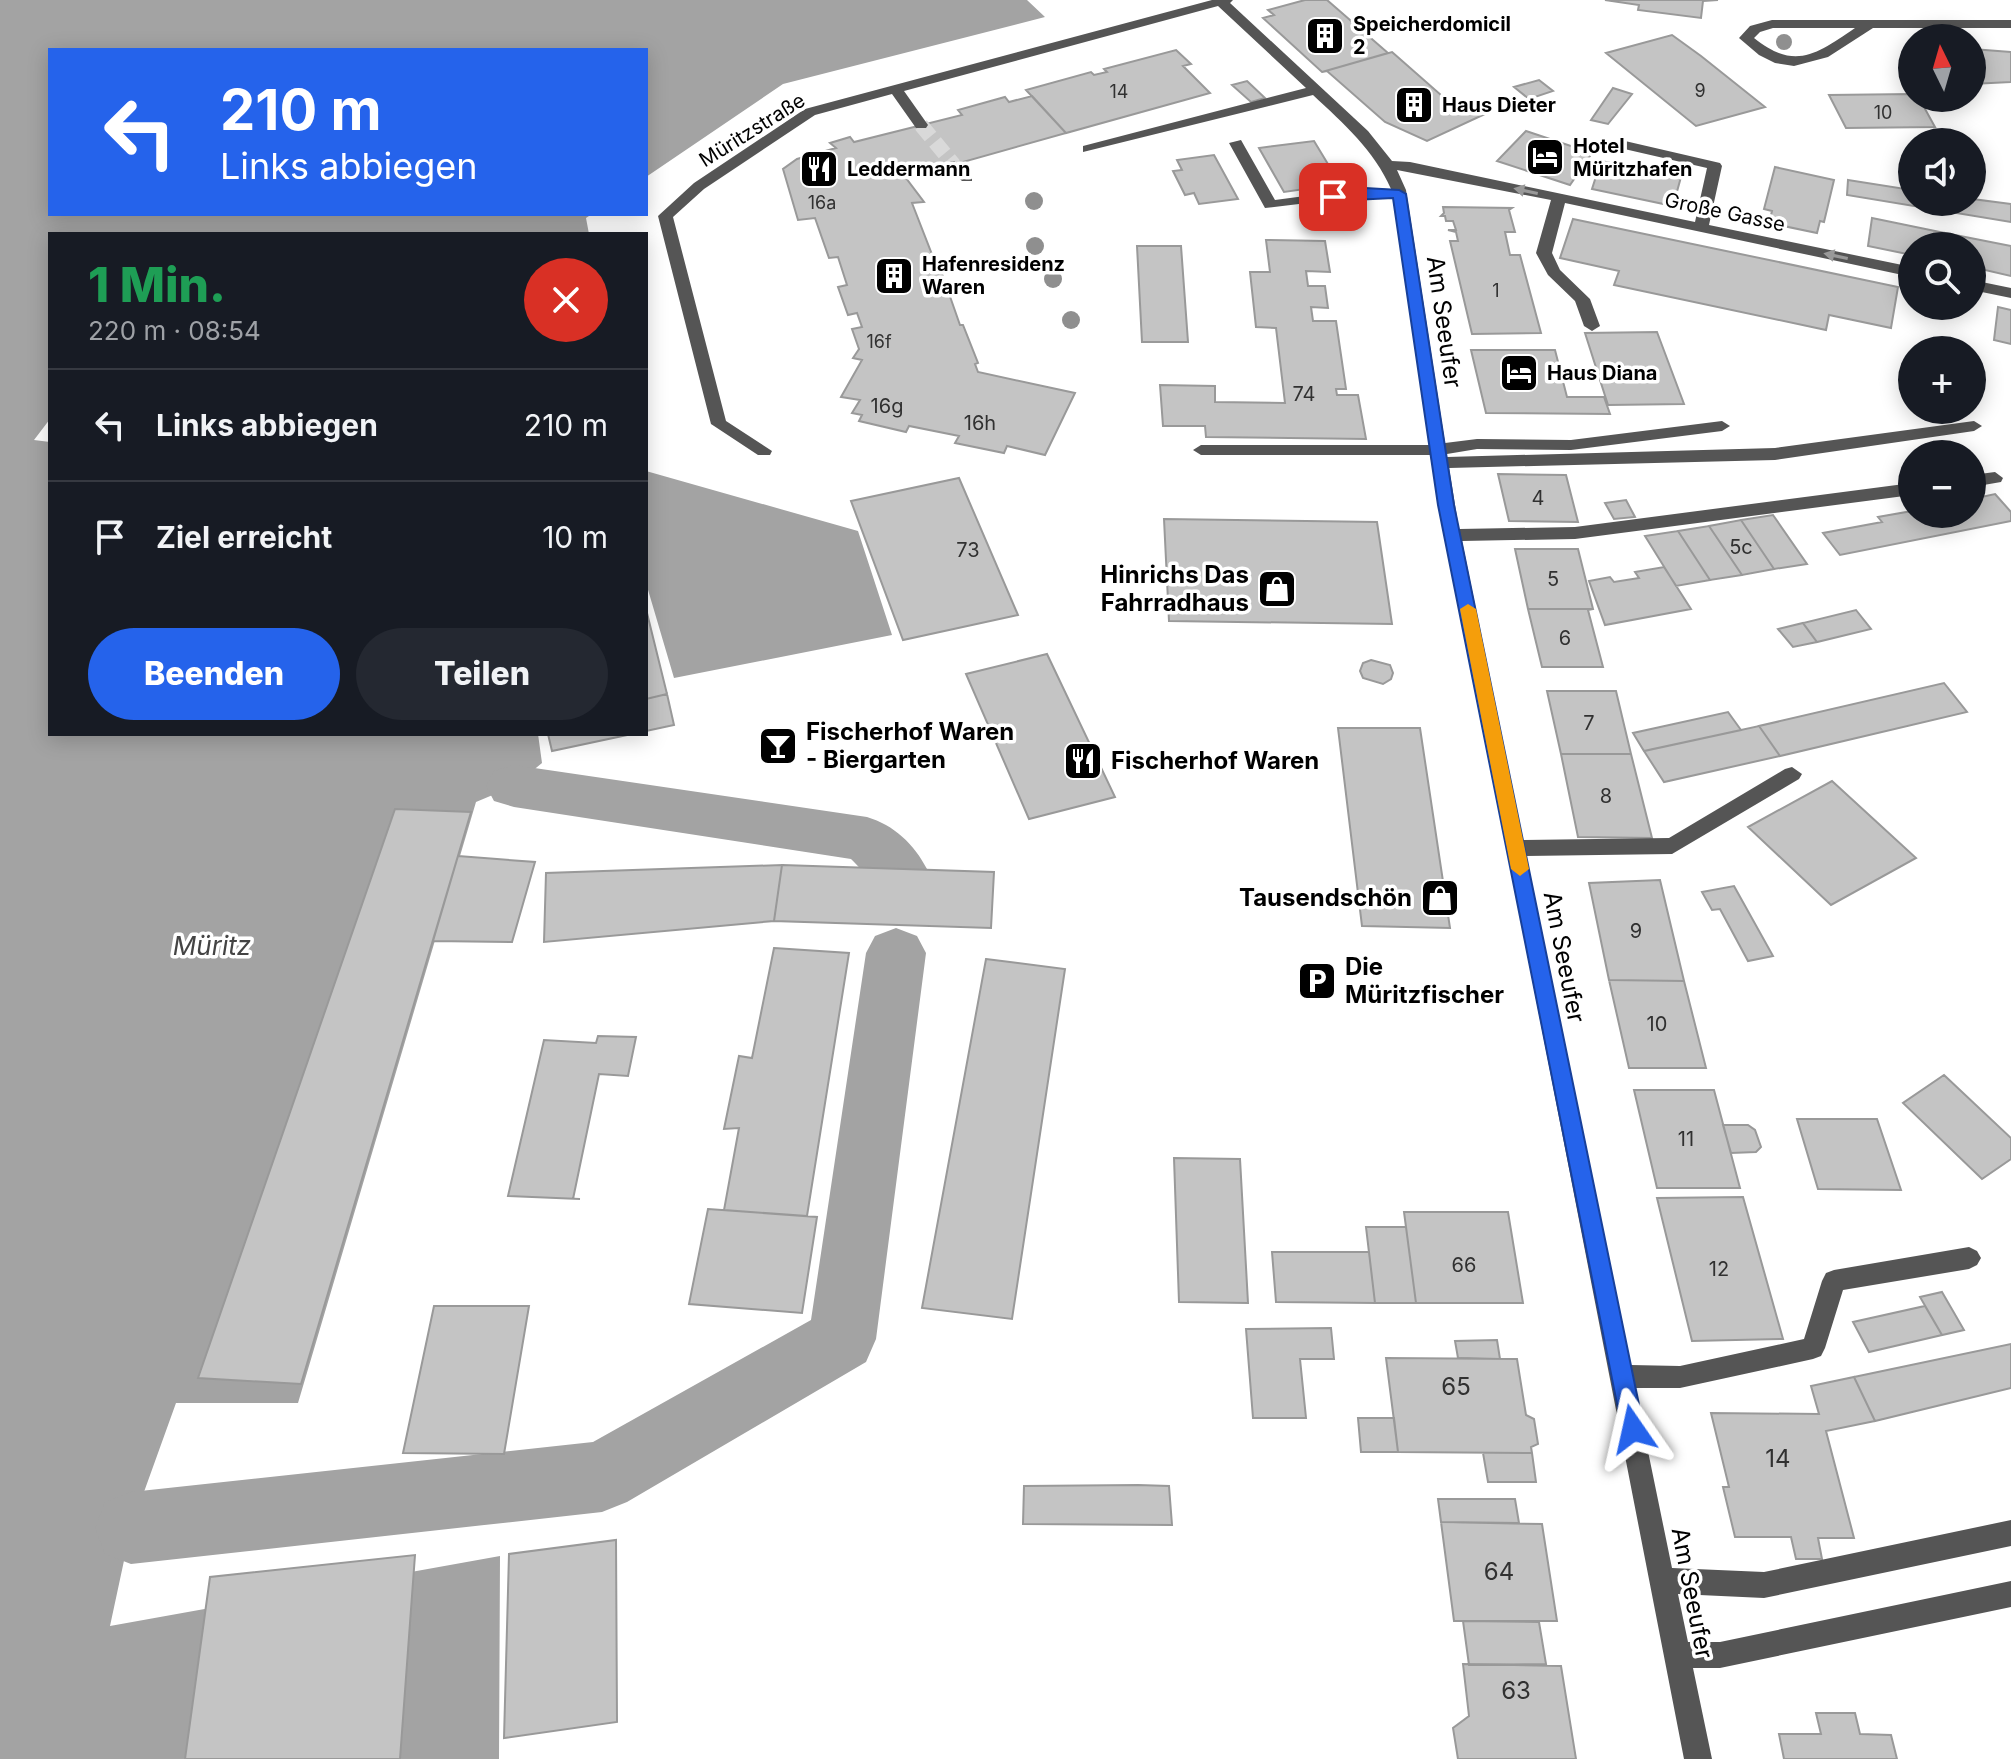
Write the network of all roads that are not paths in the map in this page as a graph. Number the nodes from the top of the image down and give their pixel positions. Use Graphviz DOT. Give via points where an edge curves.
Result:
graph roads {
  1 [pos="1222,0"];
  2 [pos="1870,24"];
  3 [pos="2011,24"];
  4 [pos="896,90"];
  5 [pos="1314,90"];
  6 [pos="921,125"];
  7 [pos="1236,143"];
  8 [pos="1625,145"];
  9 [pos="1088,149"];
  10 [pos="954,165"];
  11 [pos="1388,165"];
  12 [pos="967,178"];
  13 [pos="1399,194"];
  14 [pos="1559,198"];
  15 [pos="1701,228"];
  16 [pos="1898,269"];
  17 [pos="1986,288"];
  18 [pos="2011,293"];
  19 [pos="1592,326"];
  20 [pos="1722,426"];
  21 [pos="1974,426"];
  22 [pos="1201,450"];
  23 [pos="764,451"];
  24 [pos="1438,456"];
  25 [pos="1995,478"];
  26 [pos="1986,479"];
  27 [pos="1898,491"];
  28 [pos="1453,535"];
  29 [pos="1792,774"];
  30 [pos="1516,848"];
  31 [pos="1969,1258"];
  32 [pos="1623,1376"];
  33 [pos="2011,1533"];
  34 [pos="1663,1580"];
  35 [pos="2011,1594"];
  36 [pos="1677,1655"];
  37 [pos="1698,1759"];
  1 -- 4 [label="street, Müritzstraße"];
  1 -- 5 [label="street, Müritzstraße"];
  2 -- 2 [label="street" via="1817,59 1794,62 1767,59 1746,38 1772,24"];
  2 -- 3 [label="street"];
  4 -- 6 [label="street"];
  4 -- 23 [label="street, Müritzstraße" via="810,112 699,186 665,216 719,424"];
  5 -- 9 [label="street"];
  5 -- 11 [label="street, Müritzstraße"];
  7 -- 13 [label="street" via="1270,205 1365,192"];
  8 -- 15 [label="street" via="1715,166"];
  10 -- 12 [label="street"];
  11 -- 13 [label="street, Am Seeufer"];
  14 -- 11 [label="street, Große Gasse, one-way"];
  13 -- 24 [label="street, Am Seeufer"];
  14 -- 15 [label="street, Große Gasse"];
  14 -- 19 [label="street" via="1544,253 1553,272 1582,299"];
  16 -- 15 [label="street, Große Gasse, one-way"];
  17 -- 18 [label="street"];
  20 -- 24 [label="street" via="1571,445 1477,444"];
  21 -- 24 [label="street" via="1775,454"];
  22 -- 24 [label="street"];
  24 -- 28 [label="street, Am Seeufer"];
  25 -- 26 [label="street"];
  27 -- 28 [label="street" via="1575,533"];
  28 -- 30 [label="street, Am Seeufer"];
  29 -- 30 [label="street" via="1672,846"];
  30 -- 32 [label="street, Am Seeufer"];
  31 -- 32 [label="street" via="1834,1281 1813,1348 1680,1377"];
  32 -- 34 [label="street, Am Seeufer"];
  33 -- 34 [label="street" via="1764,1585"];
  34 -- 36 [label="street, Am Seeufer"];
  35 -- 36 [label="street" via="1720,1655"];
  36 -- 37 [label="street, Am Seeufer"];
}
